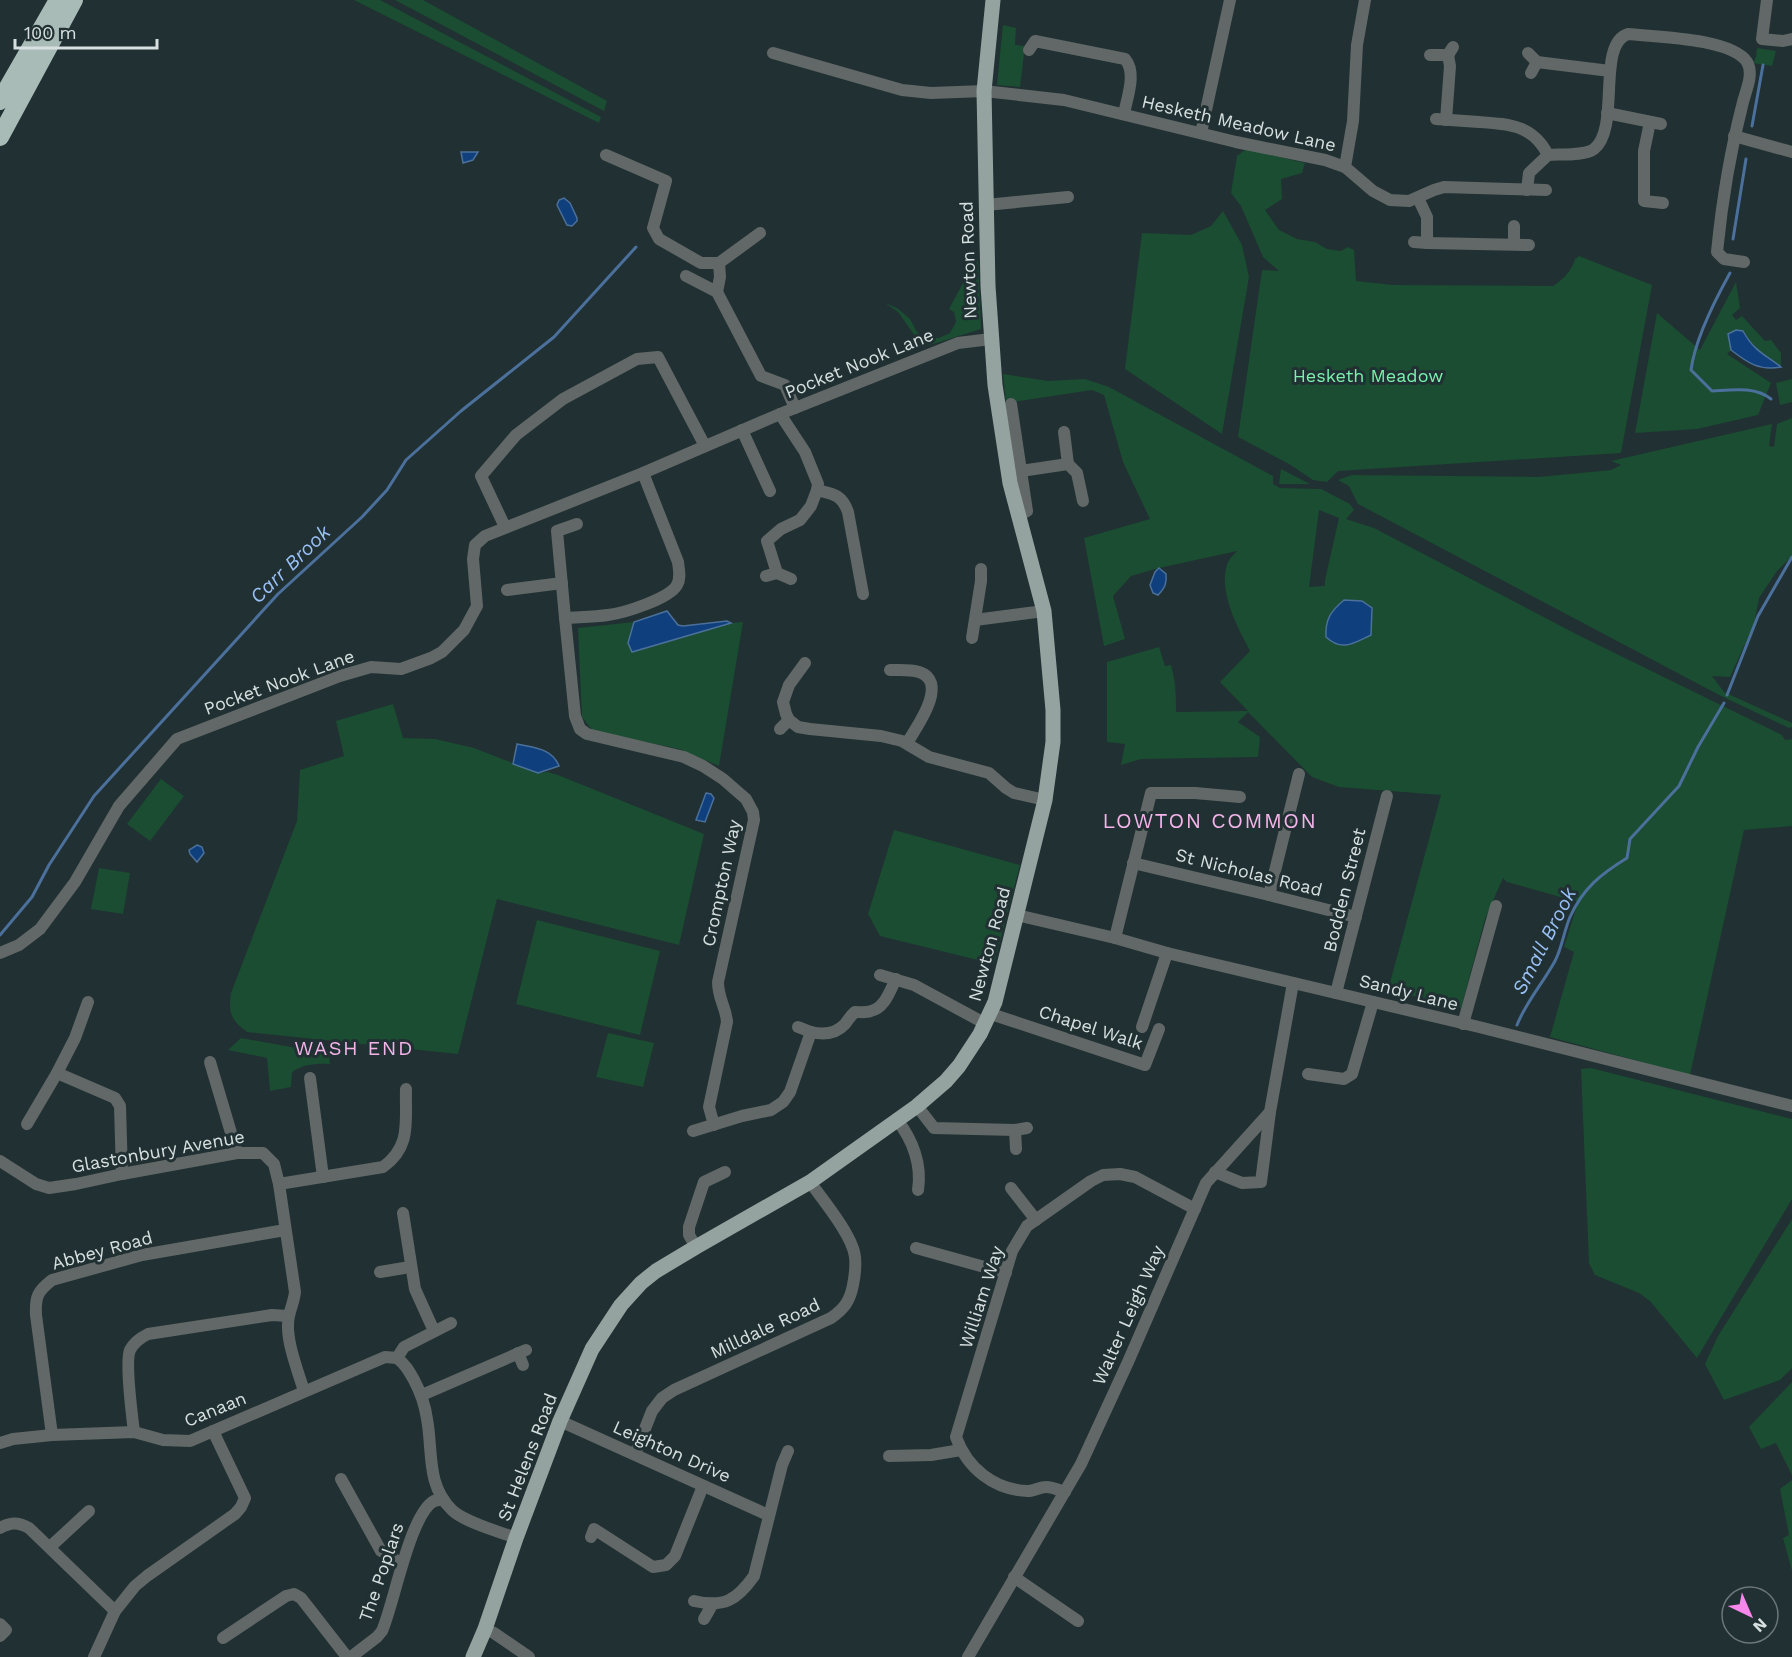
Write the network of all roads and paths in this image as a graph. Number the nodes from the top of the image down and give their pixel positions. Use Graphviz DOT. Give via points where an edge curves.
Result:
graph roads {
  1 [pos="58,0"];
  2 [pos="74,0"];
  3 [pos="993,0"];
  4 [pos="1230,0"];
  5 [pos="1365,0"];
  6 [pos="1767,0"];
  7 [pos="1792,39"];
  8 [pos="1033,42"];
  9 [pos="773,53"];
  10 [pos="1430,55"];
  11 [pos="1532,63"];
  12 [pos="1610,71"];
  13 [pos="984,91"];
  14 [pos="0,101"];
  15 [pos="1607,113"];
  16 [pos="1124,114"];
  17 [pos="1201,133"];
  18 [pos="1734,136"];
  19 [pos="0,137"];
  20 [pos="1792,152"];
  21 [pos="606,155"];
  22 [pos="1548,155"];
  23 [pos="1345,167"];
  24 [pos="1527,190"];
  25 [pos="1546,190"];
  26 [pos="1068,197"];
  27 [pos="1418,198"];
  28 [pos="1663,203"];
  29 [pos="986,205"];
  30 [pos="1514,226"];
  31 [pos="760,232"];
  32 [pos="1514,244"];
  33 [pos="1529,245"];
  34 [pos="1744,262"];
  35 [pos="719,263"];
  36 [pos="686,276"];
  37 [pos="717,292"];
  38 [pos="991,339"];
  39 [pos="1011,404"];
  40 [pos="795,408"];
  41 [pos="780,414"];
  42 [pos="742,430"];
  43 [pos="1064,432"];
  44 [pos="705,446"];
  45 [pos="1068,464"];
  46 [pos="1021,471"];
  47 [pos="643,473"];
  48 [pos="817,490"];
  49 [pos="770,491"];
  50 [pos="1083,501"];
  51 [pos="1018,516"];
  52 [pos="577,524"];
  53 [pos="505,527"];
  54 [pos="981,569"];
  55 [pos="791,579"];
  56 [pos="562,582"];
  57 [pos="507,590"];
  58 [pos="862,594"];
  59 [pos="1044,611"];
  60 [pos="565,618"];
  61 [pos="975,620"];
  62 [pos="972,638"];
  63 [pos="805,663"];
  64 [pos="890,670"];
  65 [pos="907,743"];
  66 [pos="1299,774"];
  67 [pos="1386,796"];
  68 [pos="1240,797"];
  69 [pos="1045,800"];
  70 [pos="1133,863"];
  71 [pos="1269,895"];
  72 [pos="1496,906"];
  73 [pos="1017,915"];
  74 [pos="1356,917"];
  75 [pos="1115,938"];
  76 [pos="0,953"];
  77 [pos="1167,953"];
  78 [pos="880,975"];
  79 [pos="896,979"];
  80 [pos="1293,983"];
  81 [pos="1336,993"];
  82 [pos="88,1002"];
  83 [pos="1372,1002"];
  84 [pos="988,1019"];
  85 [pos="1463,1024"];
  86 [pos="798,1027"];
  87 [pos="1142,1027"];
  88 [pos="1159,1029"];
  89 [pos="811,1032"];
  90 [pos="210,1062"];
  91 [pos="57,1074"];
  92 [pos="1308,1074"];
  93 [pos="309,1076"];
  94 [pos="406,1084"];
  95 [pos="917,1106"];
  96 [pos="1792,1106"];
  97 [pos="1270,1112"];
  98 [pos="897,1120"];
  99 [pos="27,1124"];
  100 [pos="714,1125"];
  101 [pos="693,1131"];
  102 [pos="1016,1149"];
  103 [pos="237,1153"];
  104 [pos="1,1163"];
  105 [pos="725,1172"];
  106 [pos="1215,1172"];
  107 [pos="122,1174"];
  108 [pos="323,1177"];
  109 [pos="810,1182"];
  110 [pos="279,1184"];
  111 [pos="1011,1188"];
  112 [pos="918,1190"];
  113 [pos="1195,1209"];
  114 [pos="403,1213"];
  115 [pos="1036,1220"];
  116 [pos="285,1230"];
  117 [pos="696,1247"];
  118 [pos="916,1248"];
  119 [pos="410,1267"];
  120 [pos="380,1272"];
  121 [pos="1006,1273"];
  122 [pos="640,1283"];
  123 [pos="288,1316"];
  124 [pos="451,1323"];
  125 [pos="434,1331"];
  126 [pos="523,1356"];
  127 [pos="397,1358"];
  128 [pos="304,1391"];
  129 [pos="422,1395"];
  130 [pos="560,1421"];
  131 [pos="213,1431"];
  132 [pos="134,1432"];
  133 [pos="52,1435"];
  134 [pos="0,1442"];
  135 [pos="961,1450"];
  136 [pos="788,1451"];
  137 [pos="635,1454"];
  138 [pos="889,1456"];
  139 [pos="341,1479"];
  140 [pos="704,1486"];
  141 [pos="1065,1492"];
  142 [pos="443,1499"];
  143 [pos="83,1511"];
  144 [pos="768,1515"];
  145 [pos="0,1528"];
  146 [pos="594,1529"];
  147 [pos="516,1538"];
  148 [pos="50,1547"];
  149 [pos="402,1564"];
  150 [pos="1014,1577"];
  151 [pos="694,1600"];
  152 [pos="712,1605"];
  153 [pos="115,1611"];
  154 [pos="704,1618"];
  155 [pos="1078,1621"];
  156 [pos="224,1622"];
  157 [pos="0,1624"];
  158 [pos="485,1629"];
  159 [pos="0,1636"];
  160 [pos="94,1657"];
  161 [pos="349,1657"];
  162 [pos="473,1657"];
  163 [pos="529,1657"];
  164 [pos="969,1657"];
  1 -- 14 [label="highway"];
  2 -- 19 [label="highway"];
  3 -- 13 [label="main road, Newton Road"];
  4 -- 17 [label="street"];
  5 -- 23 [label="street"];
  6 -- 7 [label="street" via="1758,40"];
  8 -- 16 [label="street" via="1125,59 1131,74"];
  9 -- 13 [label="street, Hesketh Meadow Lane" via="902,90"];
  10 -- 22 [label="street" via="1451,51 1441,119 1516,127 1539,141"];
  11 -- 12 [label="street"];
  12 -- 15 [label="street"];
  12 -- 18 [label="street" via="1616,43 1628,34 1708,42 1736,52 1747,62 1750,78"];
  13 -- 16 [label="street, Hesketh Meadow Lane" via="1064,100"];
  13 -- 29 [label="main road, Newton Road"];
  15 -- 22 [label="street" via="1603,133 1594,149"];
  15 -- 28 [label="street" via="1655,123 1644,152 1640,202"];
  16 -- 17 [label="street, Hesketh Meadow Lane"];
  17 -- 23 [label="street, Hesketh Meadow Lane"];
  18 -- 20 [label="street"];
  18 -- 34 [label="street" via="1717,252 1724,259"];
  21 -- 35 [label="street" via="672,184 653,228 659,239 701,263"];
  22 -- 24 [label="street" via="1529,173"];
  23 -- 27 [label="street, Hesketh Meadow Lane" via="1384,197 1403,201"];
  24 -- 25 [label="street, Hesketh Meadow Lane"];
  24 -- 27 [label="street, Hesketh Meadow Lane" via="1444,187"];
  26 -- 29 [label="street"];
  27 -- 32 [label="street" via="1427,217 1421,242"];
  29 -- 38 [label="main road, Newton Road"];
  30 -- 32 [label="street"];
  31 -- 35 [label="street"];
  32 -- 33 [label="street"];
  35 -- 37 [label="street"];
  36 -- 37 [label="street"];
  37 -- 40 [label="street" via="761,376 785,385"];
  38 -- 40 [label="street, Pocket Nook Lane" via="958,343"];
  38 -- 51 [label="main road, Newton Road" via="1000,426"];
  39 -- 46 [label="street"];
  40 -- 41 [label="street, Pocket Nook Lane"];
  41 -- 42 [label="street, Pocket Nook Lane"];
  41 -- 48 [label="street" via="805,452"];
  42 -- 44 [label="street, Pocket Nook Lane"];
  42 -- 49 [label="street"];
  43 -- 45 [label="street"];
  44 -- 47 [label="street, Pocket Nook Lane"];
  44 -- 53 [label="street" via="658,357 637,359 553,406 516,435 481,476"];
  45 -- 46 [label="street"];
  45 -- 50 [label="street" via="1077,473"];
  46 -- 51 [label="street" via="1027,511"];
  47 -- 53 [label="street, Pocket Nook Lane"];
  47 -- 60 [label="street" via="678,562 680,576 675,589 610,615"];
  48 -- 55 [label="street" via="800,520 781,529 768,542 771,574"];
  48 -- 58 [label="street" via="838,496 844,502 851,570"];
  51 -- 59 [label="main road, Newton Road"];
  52 -- 56 [label="street, Crompton Way" via="557,531"];
  53 -- 76 [label="street, Pocket Nook Lane" via="484,536 475,545 477,606 464,630 442,652 401,669 371,667 340,676 177,739 119,806 75,882 40,929"];
  54 -- 61 [label="street"];
  56 -- 57 [label="street"];
  56 -- 60 [label="street, Crompton Way"];
  59 -- 61 [label="street"];
  59 -- 69 [label="main road, Newton Road" via="1053,710"];
  60 -- 100 [label="street, Crompton Way" via="575,716 580,729 587,734 684,757 723,779 746,799 753,812 718,982 727,1022 710,1107"];
  61 -- 62 [label="street"];
  63 -- 65 [label="street" via="783,702 785,724"];
  64 -- 65 [label="street" via="918,672 931,685 927,709"];
  65 -- 69 [label="street" via="929,757 989,772 1014,793"];
  66 -- 71 [label="street"];
  67 -- 74 [label="street, Bodden Street"];
  68 -- 70 [label="street" via="1151,793"];
  69 -- 73 [label="main road, Newton Road"];
  70 -- 71 [label="street, St Nicholas Road"];
  70 -- 75 [label="street"];
  71 -- 74 [label="street, St Nicholas Road"];
  72 -- 85 [label="street"];
  73 -- 75 [label="street, Sandy Lane"];
  73 -- 84 [label="main road, Newton Road"];
  74 -- 81 [label="street, Bodden Street"];
  75 -- 77 [label="street, Sandy Lane"];
  77 -- 80 [label="street, Sandy Lane"];
  77 -- 87 [label="street"];
  78 -- 79 [label="street"];
  79 -- 84 [label="street"];
  79 -- 89 [label="street" via="877,1009 855,1012 830,1033"];
  80 -- 81 [label="street, Sandy Lane"];
  80 -- 97 [label="street"];
  81 -- 83 [label="street, Sandy Lane"];
  82 -- 91 [label="street"];
  83 -- 85 [label="street, Sandy Lane"];
  83 -- 92 [label="street" via="1352,1074 1344,1079"];
  84 -- 88 [label="street, Chapel Walk" via="1145,1065"];
  84 -- 95 [label="main road, Newton Road" via="951,1075"];
  85 -- 96 [label="street, Sandy Lane"];
  86 -- 89 [label="street"];
  89 -- 100 [label="street" via="783,1102 771,1110"];
  90 -- 103 [label="street"];
  91 -- 99 [label="street"];
  91 -- 107 [label="street" via="116,1098 120,1106"];
  93 -- 108 [label="street"];
  94 -- 108 [label="street" via="405,1139 392,1161 383,1167"];
  95 -- 98 [label="main road, Newton Road"];
  95 -- 102 [label="street" via="934,1128 1021,1129"];
  97 -- 106 [label="street, Walter Leigh Way"];
  97 -- 106 [label="street" via="1261,1182 1242,1183"];
  98 -- 109 [label="main road, Newton Road"];
  98 -- 112 [label="street" via="919,1163"];
  100 -- 101 [label="street"];
  103 -- 107 [label="street, Glastonbury Avenue"];
  103 -- 110 [label="street, Glastonbury Avenue" via="255,1152 268,1157"];
  104 -- 107 [label="street, Glastonbury Avenue" via="49,1188"];
  105 -- 117 [label="street" via="704,1182 688,1227"];
  106 -- 113 [label="street, Walter Leigh Way"];
  108 -- 110 [label="street"];
  109 -- 117 [label="main road, Newton Road"];
  109 -- 137 [label="street, Milldale Road" via="855,1254 856,1269 844,1309 662,1398 652,1411"];
  110 -- 116 [label="street, Glastonbury Avenue"];
  111 -- 115 [label="street"];
  113 -- 115 [label="street, William Way" via="1135,1177 1103,1175"];
  113 -- 141 [label="street, Walter Leigh Way"];
  114 -- 119 [label="street" via="409,1225"];
  115 -- 121 [label="street, William Way" via="1027,1226 1012,1251"];
  116 -- 123 [label="street, Glastonbury Avenue" via="295,1292"];
  116 -- 133 [label="street, Abbey Road" via="142,1255 52,1280 40,1290 35,1302 36,1315"];
  117 -- 122 [label="main road, Newton Road"];
  118 -- 121 [label="street"];
  119 -- 120 [label="street"];
  119 -- 125 [label="street"];
  121 -- 135 [label="street, William Way" via="956,1437"];
  122 -- 130 [label="main road, St Helens Road" via="592,1349"];
  123 -- 128 [label="street, Glastonbury Avenue" via="288,1335"];
  123 -- 132 [label="street" via="272,1315 140,1338 128,1357"];
  124 -- 125 [label="street"];
  125 -- 127 [label="street" via="404,1347"];
  126 -- 129 [label="street"];
  127 -- 128 [label="street, Canaan" via="385,1357"];
  127 -- 129 [label="street"];
  128 -- 131 [label="street, Canaan"];
  129 -- 142 [label="street" via="433,1477"];
  130 -- 137 [label="street, Leighton Drive"];
  130 -- 147 [label="main road, St Helens Road"];
  131 -- 132 [label="street, Canaan" via="179,1442"];
  131 -- 153 [label="street" via="245,1498 241,1508 147,1576"];
  132 -- 133 [label="street, Canaan"];
  133 -- 134 [label="street, Canaan"];
  135 -- 138 [label="street"];
  135 -- 141 [label="street" via="979,1473 1002,1486 1028,1491 1048,1487"];
  136 -- 144 [label="street"];
  137 -- 140 [label="street, Leighton Drive"];
  139 -- 149 [label="street" via="381,1551"];
  140 -- 144 [label="street, Leighton Drive"];
  140 -- 146 [label="street" via="675,1556 666,1565 653,1567"];
  141 -- 150 [label="street, Walter Leigh Way"];
  142 -- 147 [label="street" via="461,1517"];
  142 -- 149 [label="street, The Poplars" via="434,1501 418,1520"];
  143 -- 148 [label="street"];
  144 -- 152 [label="street" via="754,1576 744,1591"];
  145 -- 148 [label="street" via="19,1523"];
  147 -- 158 [label="main road, St Helens Road"];
  148 -- 153 [label="street"];
  149 -- 161 [label="street, The Poplars" via="382,1631"];
  150 -- 155 [label="street"];
  150 -- 164 [label="street, Walter Leigh Way"];
  151 -- 152 [label="street"];
  152 -- 154 [label="street"];
  153 -- 160 [label="street"];
  156 -- 161 [label="street" via="227,1635 294,1594"];
  157 -- 159 [label="street" via="6,1630"];
  158 -- 162 [label="main road, St Helens Road"];
  158 -- 163 [label="street"];
}
